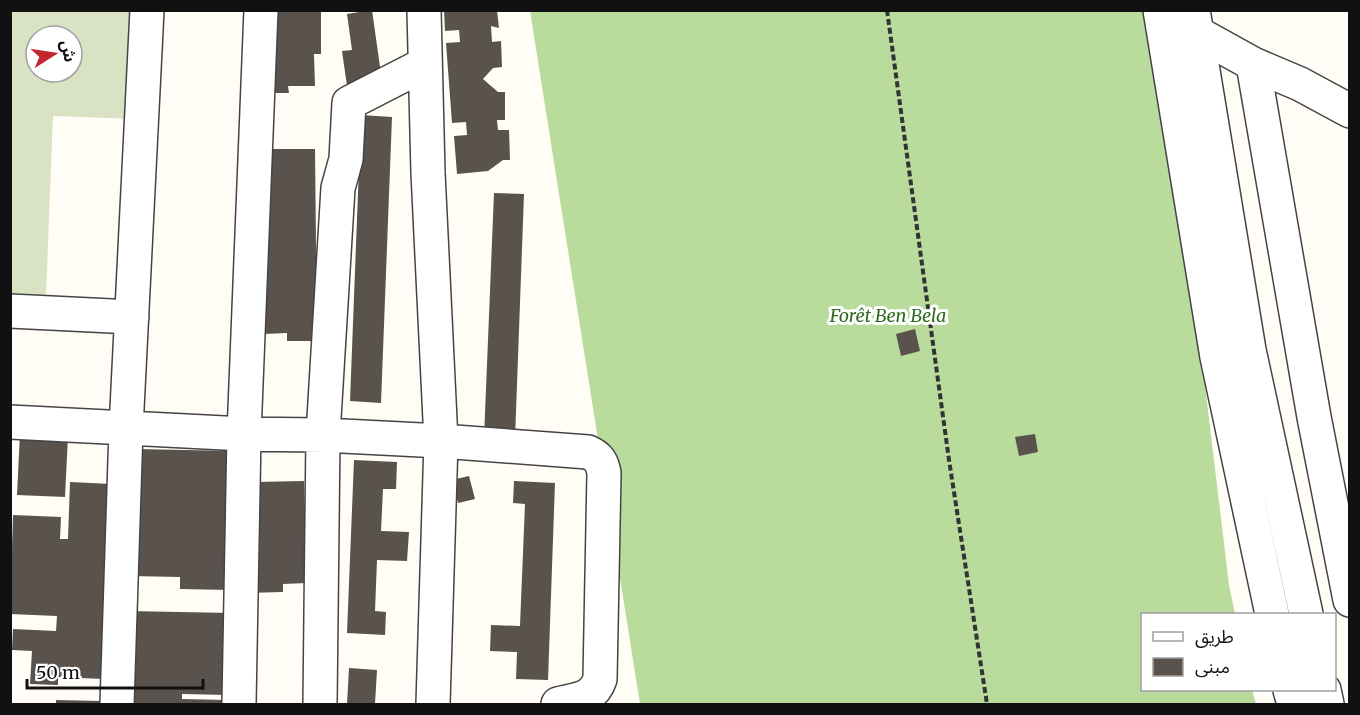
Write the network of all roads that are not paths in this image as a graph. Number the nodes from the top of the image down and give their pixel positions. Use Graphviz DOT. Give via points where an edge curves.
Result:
graph roads {
  1 [pos="147,10"];
  2 [pos="261,10"];
  3 [pos="424,10"];
  4 [pos="1160,10"];
  5 [pos="1195,22"];
  6 [pos="425,64"];
  7 [pos="1253,64"];
  8 [pos="1350,111"];
  9 [pos="10,311"];
  10 [pos="132,317"];
  11 [pos="10,422"];
  12 [pos="126,429"];
  13 [pos="244,434"];
  14 [pos="323,435"];
  15 [pos="441,441"];
  16 [pos="1295,572"];
  17 [pos="1263,575"];
  18 [pos="1349,598"];
  19 [pos="1272,613"];
  20 [pos="1305,613"];
  21 [pos="117,705"];
  22 [pos="239,705"];
  23 [pos="320,705"];
  24 [pos="433,705"];
  25 [pos="558,705"];
  1 -- 10 [label="street"];
  2 -- 13 [label="street"];
  3 -- 6 [label="street"];
  4 -- 17 [label="street" via="1217,357"];
  5 -- 7 [label="street"];
  5 -- 16 [label="street" via="1249,350"];
  6 -- 14 [label="street" via="348,104 345,159 338,188"];
  6 -- 15 [label="street"];
  7 -- 8 [label="street"];
  7 -- 18 [label="street"];
  9 -- 10 [label="street"];
  10 -- 12 [label="street"];
  11 -- 12 [label="street"];
  12 -- 13 [label="street"];
  12 -- 21 [label="street"];
  13 -- 14 [label="street"];
  13 -- 22 [label="street"];
  14 -- 15 [label="street"];
  14 -- 23 [label="street"];
  15 -- 24 [label="street"];
  15 -- 25 [label="street" via="588,452 602,463 600,680 589,696"];
  16 -- 17 [label="street"];
  16 -- 18 [label="street"];
  16 -- 20 [label="street"];
  17 -- 19 [label="street"];
}
